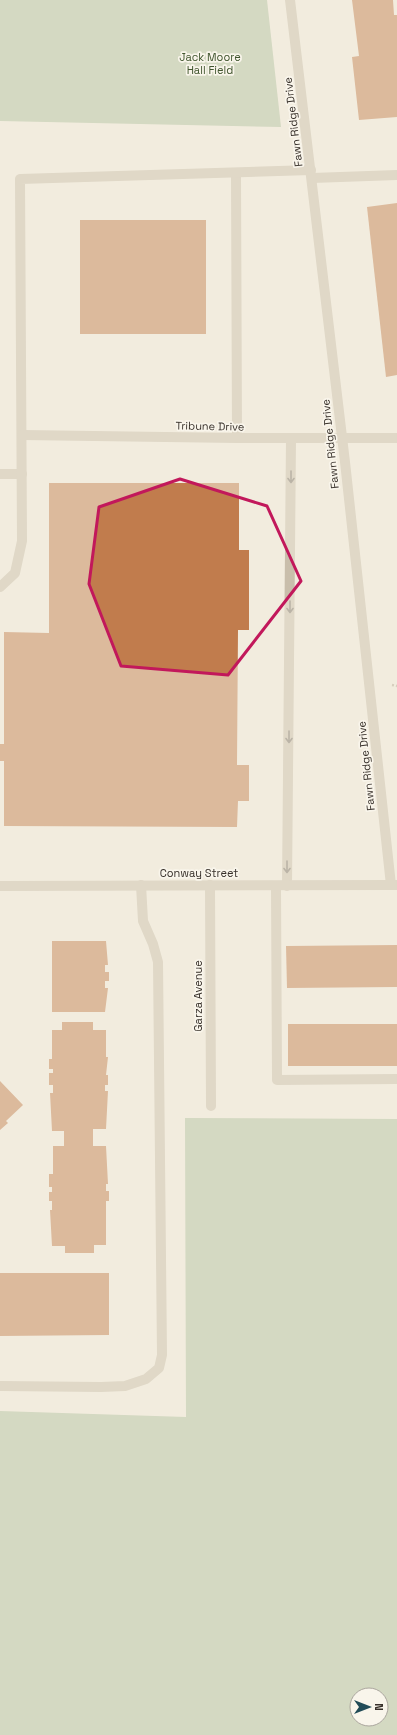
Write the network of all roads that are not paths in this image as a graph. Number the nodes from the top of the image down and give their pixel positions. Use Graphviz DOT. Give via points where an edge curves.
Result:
graph roads {
  1 [pos="290,0"];
  2 [pos="236,173"];
  3 [pos="312,174"];
  4 [pos="397,175"];
  5 [pos="22,435"];
  6 [pos="236,438"];
  7 [pos="291,438"];
  8 [pos="342,438"];
  9 [pos="397,438"];
  10 [pos="0,474"];
  11 [pos="22,474"];
  12 [pos="0,587"];
  13 [pos="142,885"];
  14 [pos="210,885"];
  15 [pos="394,885"];
  16 [pos="0,886"];
  17 [pos="276,886"];
  18 [pos="287,886"];
  19 [pos="397,1079"];
  20 [pos="211,1106"];
  21 [pos="0,1386"];
  1 -- 3 [label="street, Fawn Ridge Drive"];
  2 -- 3 [label="street"];
  2 -- 5 [label="street" via="20,179"];
  2 -- 6 [label="street"];
  3 -- 4 [label="street"];
  3 -- 8 [label="street, Fawn Ridge Drive"];
  5 -- 6 [label="street, Tribune Drive"];
  5 -- 11 [label="street"];
  6 -- 7 [label="street, Tribune Drive"];
  7 -- 8 [label="street, Tribune Drive"];
  7 -- 18 [label="street, one-way"];
  8 -- 9 [label="street, Tribune Drive"];
  8 -- 15 [label="street, Fawn Ridge Drive"];
  10 -- 11 [label="street"];
  11 -- 12 [label="street" via="22,541 15,573"];
  13 -- 14 [label="street, Conway Street"];
  13 -- 16 [label="street, Conway Street"];
  13 -- 21 [label="street" via="143,922 158,962 162,1347 159,1368 146,1379 125,1386"];
  14 -- 17 [label="street, Conway Street"];
  14 -- 20 [label="street, Garza Avenue"];
  15 -- 18 [label="street, Conway Street"];
  17 -- 18 [label="street, Conway Street"];
  17 -- 19 [label="street" via="277,1080"];
}
